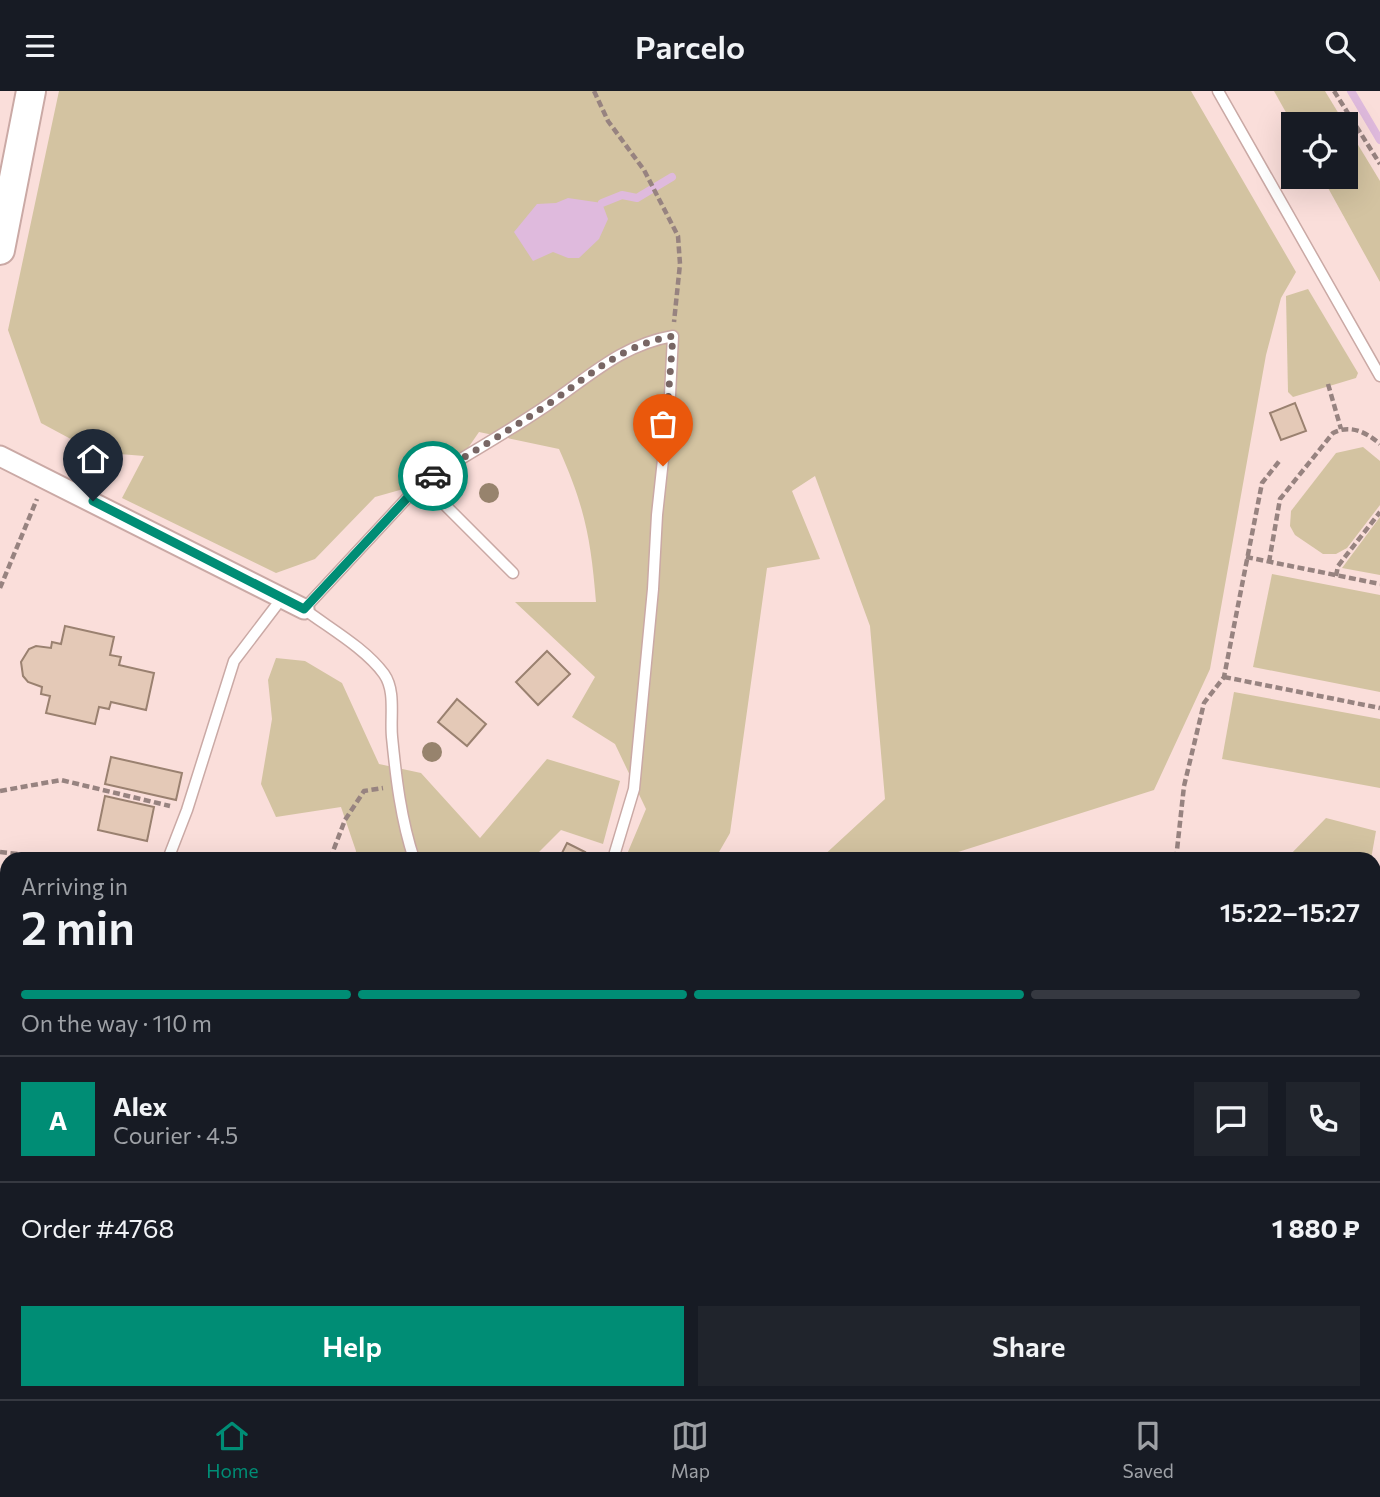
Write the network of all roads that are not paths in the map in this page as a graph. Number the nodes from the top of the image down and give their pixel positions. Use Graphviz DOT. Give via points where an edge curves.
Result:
graph roads {
  1 [pos="31,91"];
  2 [pos="1218,91"];
  3 [pos="0,250"];
  4 [pos="1380,376"];
  5 [pos="0,456"];
  6 [pos="422,482"];
  7 [pos="513,573"];
  8 [pos="282,598"];
  9 [pos="304,609"];
  10 [pos="170,852"];
  11 [pos="412,852"];
  12 [pos="615,852"];
  1 -- 3 [label="main road"];
  2 -- 4 [label="lane"];
  5 -- 8 [label="street"];
  6 -- 7 [label="lane"];
  6 -- 9 [label="lane"];
  6 -- 12 [label="lane" via="547,405 604,363 645,341 673,336 634,789"];
  8 -- 9 [label="street"];
  8 -- 10 [label="lane" via="234,661"];
  9 -- 11 [label="lane" via="386,676 398,785"];
}
